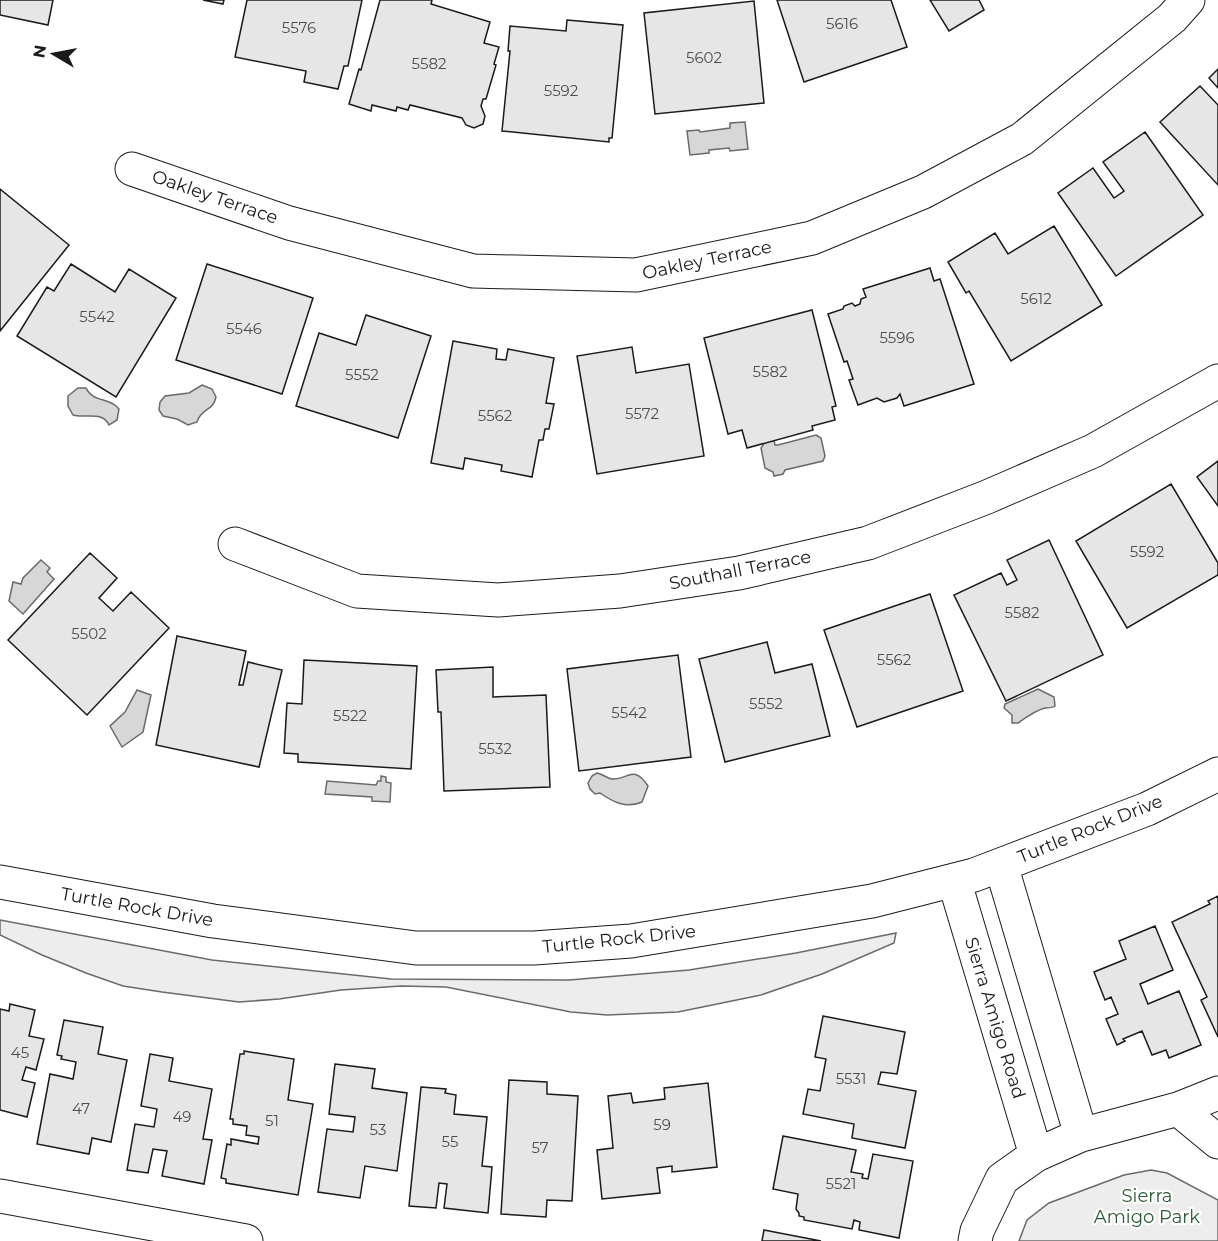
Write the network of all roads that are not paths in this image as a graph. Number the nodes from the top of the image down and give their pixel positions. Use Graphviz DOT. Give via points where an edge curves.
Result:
graph roads {
  1 [pos="1188,0"];
  2 [pos="132,169"];
  3 [pos="1218,381"];
  4 [pos="235,544"];
  5 [pos="1218,774"];
  6 [pos="1001,865"];
  7 [pos="954,880"];
  8 [pos="0,882"];
  9 [pos="1218,1093"];
  10 [pos="1178,1109"];
  11 [pos="1082,1135"];
  12 [pos="1218,1142"];
  13 [pos="1036,1155"];
  14 [pos="0,1196"];
  15 [pos="100,1228"];
  16 [pos="246,1241"];
  17 [pos="975,1241"];
  1 -- 2 [label="street, Oakley Terrace" via="1172,18 1022,139 923,192 812,238 636,275 473,271 289,223"];
  3 -- 4 [label="street, Southall Terrace" via="1093,451 987,497 868,543 739,573 620,591 498,600 357,591"];
  5 -- 6 [label="street, Turtle Rock Drive" via="1147,809"];
  6 -- 7 [label="street, Turtle Rock Drive"];
  6 -- 11 [label="street"];
  7 -- 8 [label="street, Turtle Rock Drive" via="872,901 752,922 631,941 534,948 417,948 213,921"];
  7 -- 13 [label="street, Sierra Amigo Road"];
  9 -- 10 [label="street"];
  10 -- 11 [label="street"];
  10 -- 12 [label="street"];
  11 -- 13 [label="street"];
  13 -- 17 [label="street" via="1002,1179"];
  14 -- 15 [label="street"];
  15 -- 16 [label="street"];
}
